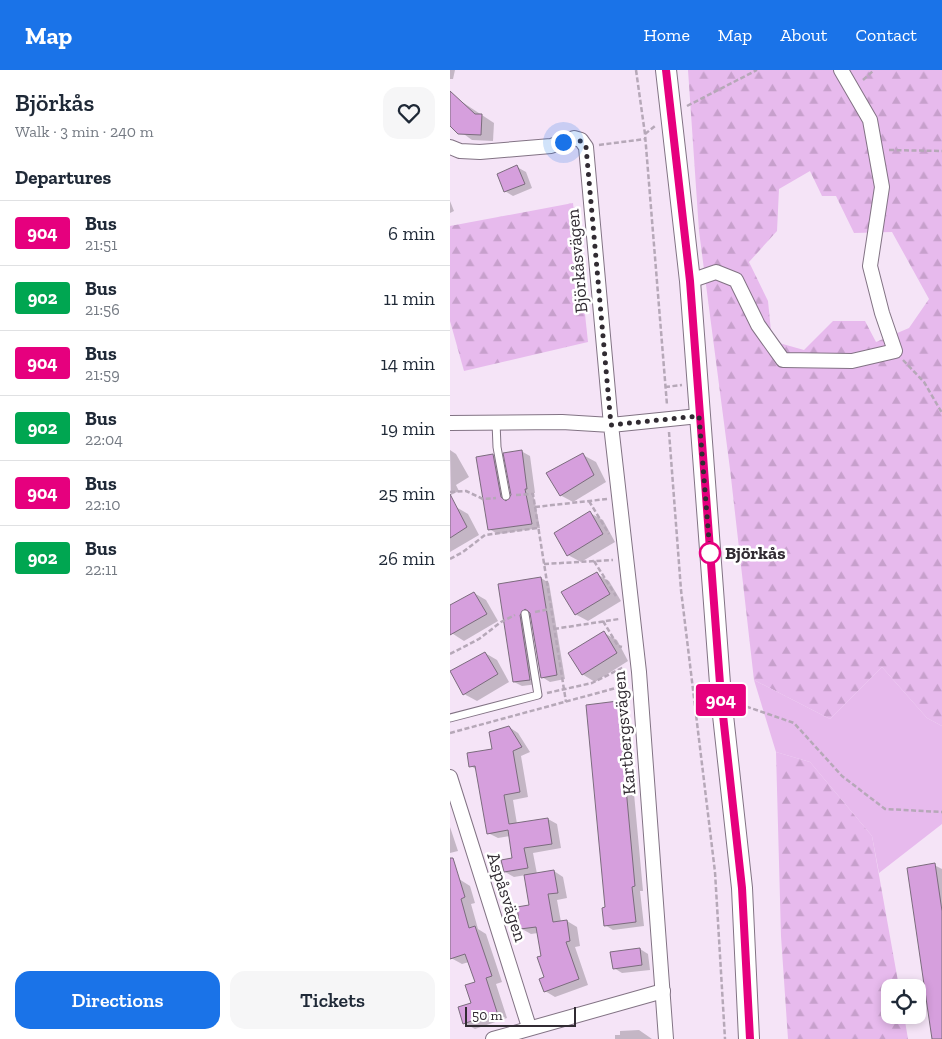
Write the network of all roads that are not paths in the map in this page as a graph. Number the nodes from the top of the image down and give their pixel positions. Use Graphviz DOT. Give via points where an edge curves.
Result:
graph roads {
  1 [pos="666,70"];
  2 [pos="841,70"];
  3 [pos="450,147"];
  4 [pos="690,281"];
  5 [pos="699,416"];
  6 [pos="496,422"];
  7 [pos="450,423"];
  8 [pos="611,425"];
  9 [pos="506,496"];
  10 [pos="525,614"];
  11 [pos="450,718"];
  12 [pos="450,777"];
  13 [pos="664,991"];
  14 [pos="529,1027"];
  15 [pos="492,1039"];
  16 [pos="666,1039"];
  17 [pos="750,1039"];
  1 -- 4 [label="main road"];
  2 -- 4 [label="street" via="870,120 876,150 882,187 870,266 896,351 852,361 783,360 758,325 736,280 716,272"];
  3 -- 8 [label="street, Björkåsvägen" via="460,152 480,152 551,146 574,138 581,140 586,147"];
  4 -- 5 [label="main road"];
  5 -- 8 [label="street"];
  5 -- 17 [label="main road" via="721,697 742,888"];
  6 -- 7 [label="street"];
  6 -- 8 [label="street"];
  6 -- 9 [label="lane"];
  8 -- 13 [label="street, Kartbergsvägen" via="638,664"];
  10 -- 11 [label="lane" via="538,695"];
  12 -- 14 [label="street, Aspåsvägen"];
  13 -- 14 [label="street"];
  13 -- 16 [label="street, Kartbergsvägen"];
  14 -- 15 [label="street"];
}
